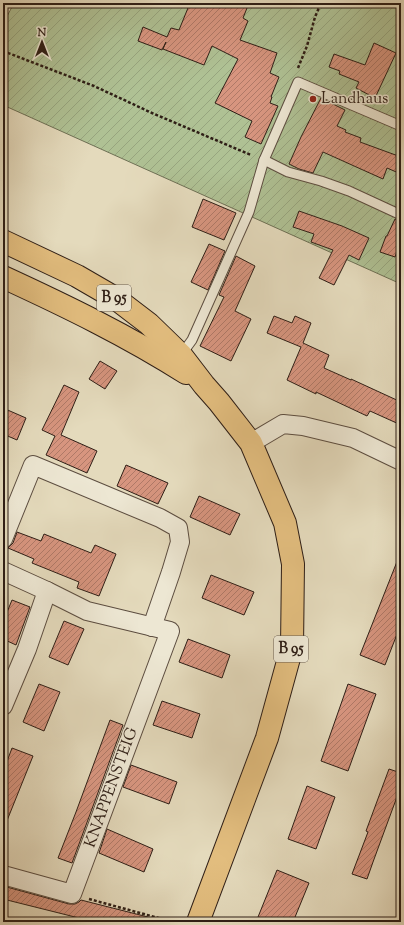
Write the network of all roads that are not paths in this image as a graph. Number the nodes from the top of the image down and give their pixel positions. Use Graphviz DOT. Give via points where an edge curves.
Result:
graph roads {
  1 [pos="401,126"];
  2 [pos="264,160"];
  3 [pos="401,215"];
  4 [pos="3,241"];
  5 [pos="3,277"];
  6 [pos="181,355"];
  7 [pos="204,385"];
  8 [pos="251,443"];
  9 [pos="401,461"];
  10 [pos="3,538"];
  11 [pos="3,570"];
  12 [pos="47,590"];
  13 [pos="152,627"];
  14 [pos="3,706"];
  15 [pos="3,875"];
  16 [pos="198,922"];
  1 -- 2 [label="lane" via="298,82"];
  2 -- 3 [label="lane" via="288,172 349,191"];
  2 -- 6 [label="lane" via="249,212 192,340"];
  4 -- 6 [label="main road, B 95" via="77,276 115,298 149,324"];
  5 -- 7 [label="main road, B 95" via="110,329 158,355"];
  6 -- 7 [label="main road, B 95"];
  7 -- 8 [label="main road, B 95"];
  8 -- 9 [label="street" via="283,424 303,426 353,438"];
  8 -- 16 [label="main road, B 95" via="285,524 292,557 292,647 266,738"];
  10 -- 13 [label="street" via="33,465 178,528 180,542"];
  11 -- 12 [label="street, KNAPPENSTEIG"];
  12 -- 13 [label="street, KNAPPENSTEIG" via="87,611"];
  12 -- 14 [label="street" via="27,649"];
  13 -- 15 [label="street, KNAPPENSTEIG" via="170,631 72,894"];
}
